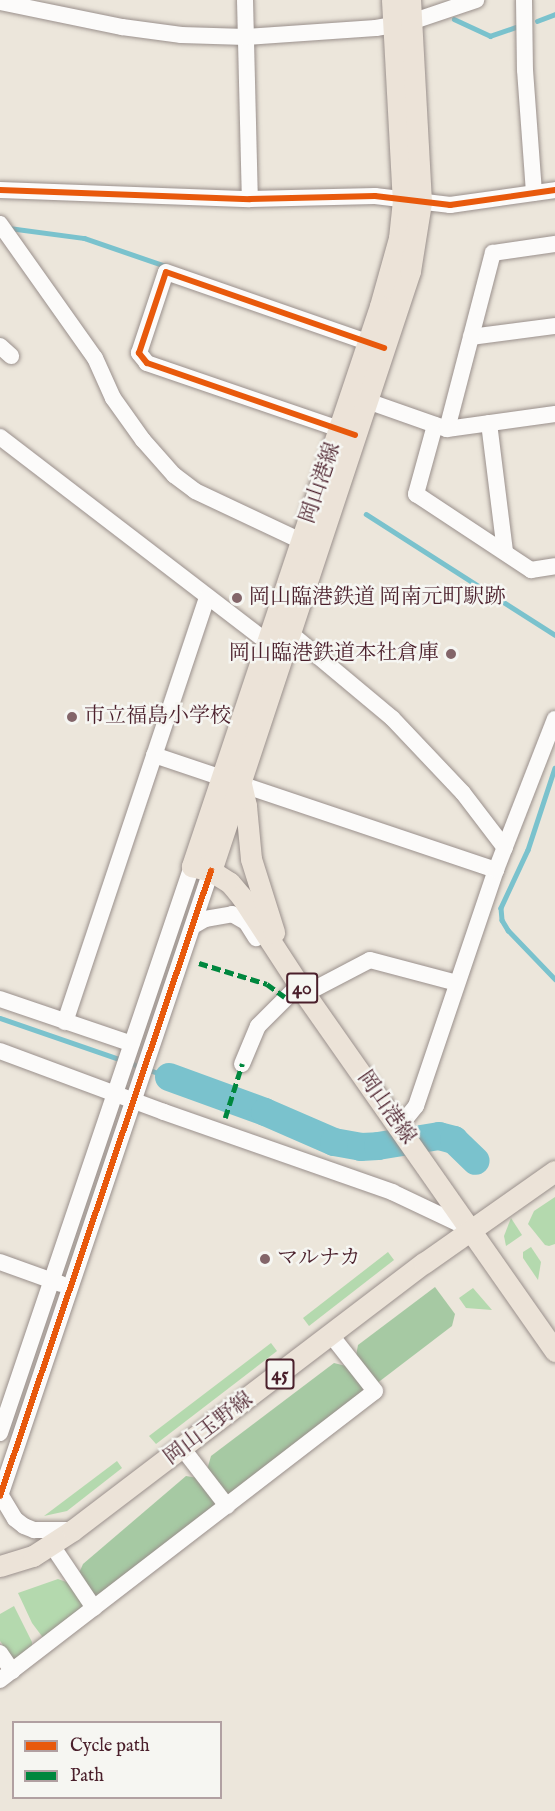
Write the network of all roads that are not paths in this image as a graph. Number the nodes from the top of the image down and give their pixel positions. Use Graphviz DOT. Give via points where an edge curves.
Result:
graph roads {
  1 [pos="245,0"];
  2 [pos="396,0"];
  3 [pos="476,0"];
  4 [pos="524,0"];
  5 [pos="0,2"];
  6 [pos="403,23"];
  7 [pos="246,37"];
  8 [pos="0,190"];
  9 [pos="555,190"];
  10 [pos="534,193"];
  11 [pos="0,195"];
  12 [pos="250,199"];
  13 [pos="412,201"];
  14 [pos="3,229"];
  15 [pos="555,244"];
  16 [pos="555,326"];
  17 [pos="471,337"];
  18 [pos="376,345"];
  19 [pos="359,398"];
  20 [pos="555,414"];
  21 [pos="489,423"];
  22 [pos="441,427"];
  23 [pos="347,432"];
  24 [pos="0,437"];
  25 [pos="310,545"];
  26 [pos="505,552"];
  27 [pos="555,566"];
  28 [pos="207,597"];
  29 [pos="283,627"];
  30 [pos="276,648"];
  31 [pos="555,719"];
  32 [pos="154,755"];
  33 [pos="231,781"];
  34 [pos="505,848"];
  35 [pos="202,868"];
  36 [pos="496,870"];
  37 [pos="193,926"];
  38 [pos="287,967"];
  39 [pos="458,983"];
  40 [pos="302,989"];
  41 [pos="0,999"];
  42 [pos="65,1022"];
  43 [pos="130,1049"];
  44 [pos="2,1056"];
  45 [pos="242,1064"];
  46 [pos="115,1094"];
  47 [pos="134,1101"];
  48 [pos="399,1127"];
  49 [pos="555,1171"];
  50 [pos="471,1229"];
  51 [pos="0,1262"];
  52 [pos="50,1280"];
  53 [pos="70,1287"];
  54 [pos="331,1335"];
  55 [pos="555,1351"];
  56 [pos="0,1433"];
  57 [pos="183,1449"];
  58 [pos="0,1495"];
  59 [pos="227,1506"];
  60 [pos="73,1530"];
  61 [pos="51,1544"];
  62 [pos="0,1566"];
  63 [pos="94,1608"];
  64 [pos="0,1653"];
  65 [pos="6,1675"];
  1 -- 7 [label="street"];
  2 -- 6 [label="main road, 岡山港線"];
  3 -- 6 [label="street"];
  4 -- 10 [label="street"];
  5 -- 7 [label="street" via="122,27 181,35"];
  6 -- 7 [label="street"];
  6 -- 13 [label="main road, 岡山港線"];
  7 -- 12 [label="street"];
  8 -- 11 [label="street"];
  8 -- 12 [label="street"];
  9 -- 10 [label="street"];
  10 -- 13 [label="street" via="450,205"];
  12 -- 13 [label="street" via="375,196"];
  13 -- 18 [label="main road, 岡山港線" via="395,256"];
  14 -- 25 [label="street" via="95,358 113,398 174,475 195,491"];
  15 -- 17 [label="street" via="494,253"];
  16 -- 17 [label="street"];
  17 -- 22 [label="street"];
  18 -- 19 [label="main road, 岡山港線"];
  18 -- 23 [label="street" via="166,272 142,343 139,353 147,363"];
  19 -- 22 [label="street"];
  19 -- 23 [label="main road, 岡山港線"];
  20 -- 21 [label="street"];
  21 -- 22 [label="street"];
  21 -- 26 [label="street"];
  22 -- 26 [label="street" via="416,494"];
  23 -- 25 [label="main road, 岡山港線"];
  24 -- 28 [label="street"];
  25 -- 29 [label="main road, 岡山港線"];
  26 -- 27 [label="street" via="531,570"];
  28 -- 30 [label="street"];
  28 -- 32 [label="street"];
  29 -- 30 [label="main road, 岡山港線"];
  29 -- 34 [label="street" via="392,718 463,794"];
  30 -- 33 [label="main road, 岡山港線"];
  31 -- 34 [label="street"];
  32 -- 33 [label="street"];
  32 -- 42 [label="street"];
  33 -- 35 [label="main road, 岡山港線"];
  33 -- 36 [label="street"];
  33 -- 38 [label="main road, 40" via="246,806 251,859"];
  34 -- 36 [label="street"];
  35 -- 37 [label="street"];
  35 -- 38 [label="main road, 岡山港線 / 40" via="230,883"];
  35 -- 43 [label="street"];
  36 -- 39 [label="street"];
  37 -- 38 [label="street" via="219,915 239,917 263,948"];
  37 -- 47 [label="street"];
  38 -- 40 [label="main road, 岡山港線 / 40"];
  39 -- 40 [label="street" via="370,960"];
  39 -- 48 [label="street" via="416,1106"];
  40 -- 45 [label="street" via="258,1026"];
  40 -- 48 [label="main road, 岡山港線 / 40"];
  41 -- 42 [label="street"];
  42 -- 43 [label="street"];
  43 -- 46 [label="street"];
  44 -- 46 [label="street"];
  46 -- 47 [label="street"];
  46 -- 52 [label="street"];
  47 -- 50 [label="street" via="392,1192"];
  47 -- 53 [label="street"];
  48 -- 50 [label="main road, 岡山港線 / 40"];
  49 -- 50 [label="main road, 岡山玉野線 / 45"];
  50 -- 54 [label="main road, 岡山玉野線 / 45"];
  50 -- 55 [label="main road, 岡山港線 / 40"];
  51 -- 52 [label="street"];
  52 -- 53 [label="street"];
  52 -- 56 [label="street"];
  53 -- 58 [label="street"];
  54 -- 57 [label="main road, 岡山玉野線 / 45"];
  54 -- 59 [label="street" via="375,1391"];
  57 -- 59 [label="street"];
  57 -- 60 [label="main road, 岡山玉野線 / 45"];
  58 -- 60 [label="street" via="24,1526 34,1530"];
  59 -- 63 [label="street"];
  60 -- 61 [label="main road, 岡山玉野線 / 45"];
  61 -- 62 [label="main road, 岡山玉野線 / 45" via="33,1556"];
  61 -- 63 [label="street"];
  63 -- 65 [label="street"];
  64 -- 65 [label="street"];
}
